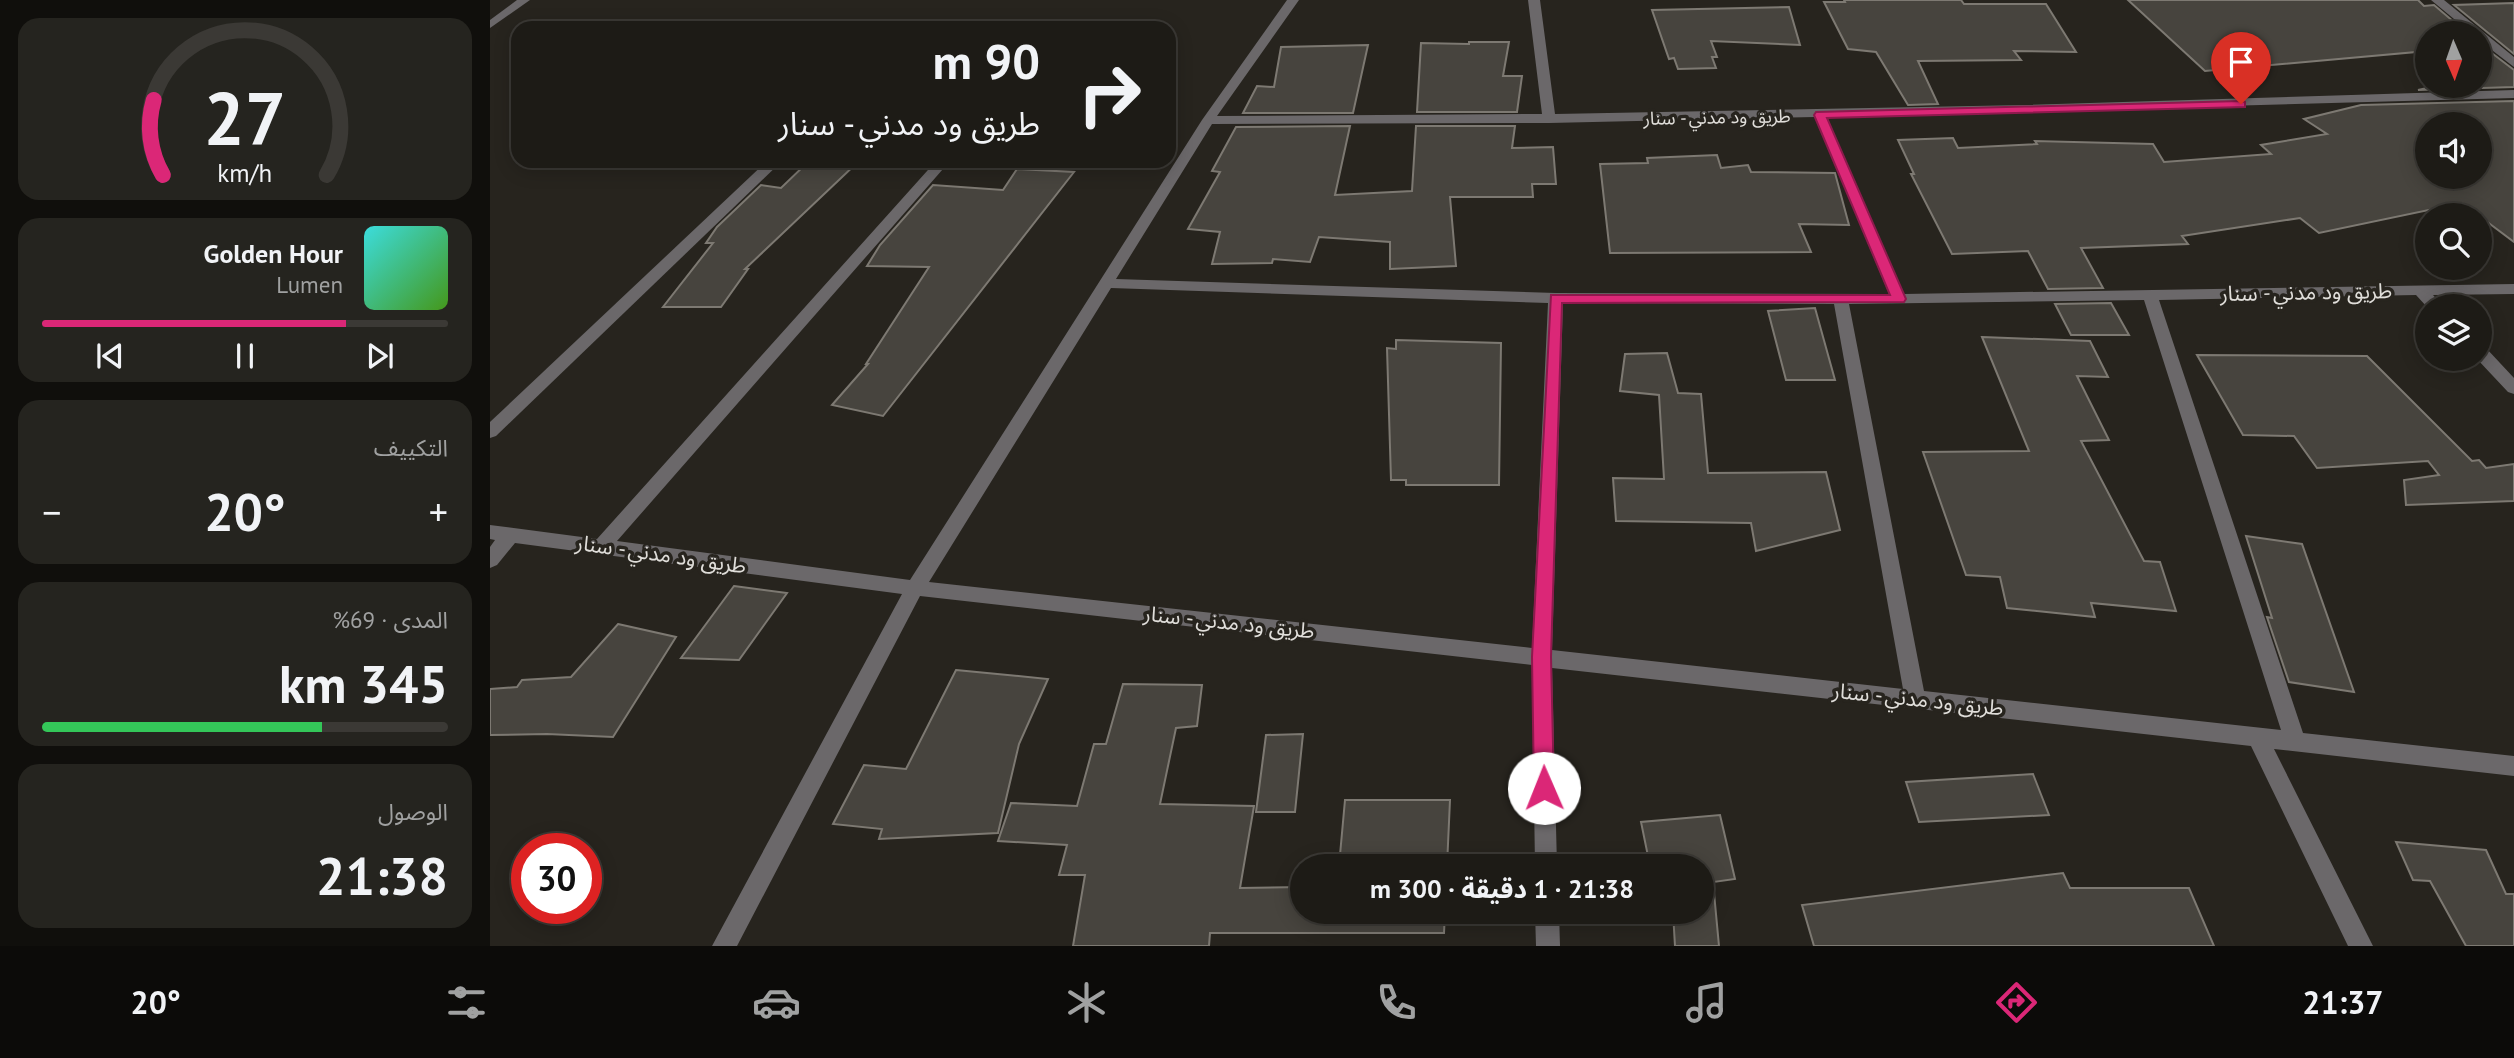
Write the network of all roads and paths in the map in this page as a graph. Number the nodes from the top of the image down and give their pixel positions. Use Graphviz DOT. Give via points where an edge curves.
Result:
graph roads {
  1 [pos="524,0"];
  2 [pos="1293,0"];
  3 [pos="1534,0"];
  4 [pos="2437,0"];
  5 [pos="2463,21"];
  6 [pos="490,25"];
  7 [pos="2492,45"];
  8 [pos="2514,63"];
  9 [pos="2514,94"];
  10 [pos="1820,115"];
  11 [pos="1549,119"];
  12 [pos="1208,120"];
  13 [pos="1177,156"];
  14 [pos="768,168"];
  15 [pos="937,168"];
  16 [pos="1170,168"];
  17 [pos="1107,282"];
  18 [pos="2514,289"];
  19 [pos="2420,291"];
  20 [pos="2150,294"];
  21 [pos="2423,294"];
  22 [pos="1556,299"];
  23 [pos="1841,299"];
  24 [pos="1899,299"];
  25 [pos="2492,365"];
  26 [pos="2514,388"];
  27 [pos="490,432"];
  28 [pos="490,531"];
  29 [pos="510,534"];
  30 [pos="602,546"];
  31 [pos="490,560"];
  32 [pos="915,588"];
  33 [pos="1542,657"];
  34 [pos="1915,699"];
  35 [pos="2257,737"];
  36 [pos="2294,741"];
  37 [pos="2514,766"];
  38 [pos="1546,854"];
  39 [pos="1547,924"];
  40 [pos="724,946"];
  41 [pos="1548,946"];
  42 [pos="2361,946"];
  1 -- 6 [label="street"];
  2 -- 12 [label="street"];
  3 -- 11 [label="street"];
  4 -- 5 [label="street"];
  7 -- 8 [label="street"];
  9 -- 10 [label="street, طريق ود مدني - سنار"];
  10 -- 11 [label="street, طريق ود مدني - سنار"];
  10 -- 24 [label="street"];
  11 -- 12 [label="street, طريق ود مدني - سنار"];
  12 -- 13 [label="street"];
  14 -- 27 [label="street"];
  15 -- 30 [label="street"];
  16 -- 17 [label="street"];
  17 -- 22 [label="street, طريق ود مدني - سنار"];
  17 -- 32 [label="street"];
  18 -- 19 [label="street, طريق ود مدني - سنار"];
  19 -- 20 [label="street, طريق ود مدني - سنار"];
  19 -- 21 [label="street, طريق ود مدني - سنار"];
  20 -- 24 [label="street, طريق ود مدني - سنار"];
  20 -- 36 [label="street"];
  22 -- 23 [label="street, طريق ود مدني - سنار"];
  22 -- 33 [label="street"];
  23 -- 24 [label="street, طريق ود مدني - سنار"];
  23 -- 34 [label="street"];
  25 -- 26 [label="street"];
  28 -- 29 [label="street, طريق ود مدني - سنار"];
  29 -- 30 [label="street, طريق ود مدني - سنار"];
  29 -- 31 [label="street"];
  30 -- 32 [label="street, طريق ود مدني - سنار"];
  32 -- 33 [label="street, طريق ود مدني - سنار"];
  32 -- 40 [label="street"];
  33 -- 34 [label="street, طريق ود مدني - سنار"];
  33 -- 38 [label="street"];
  34 -- 35 [label="street, طريق ود مدني - سنار"];
  35 -- 36 [label="street, طريق ود مدني - سنار"];
  35 -- 42 [label="street"];
  36 -- 37 [label="street, طريق ود مدني - سنار"];
  39 -- 41 [label="street"];
}
